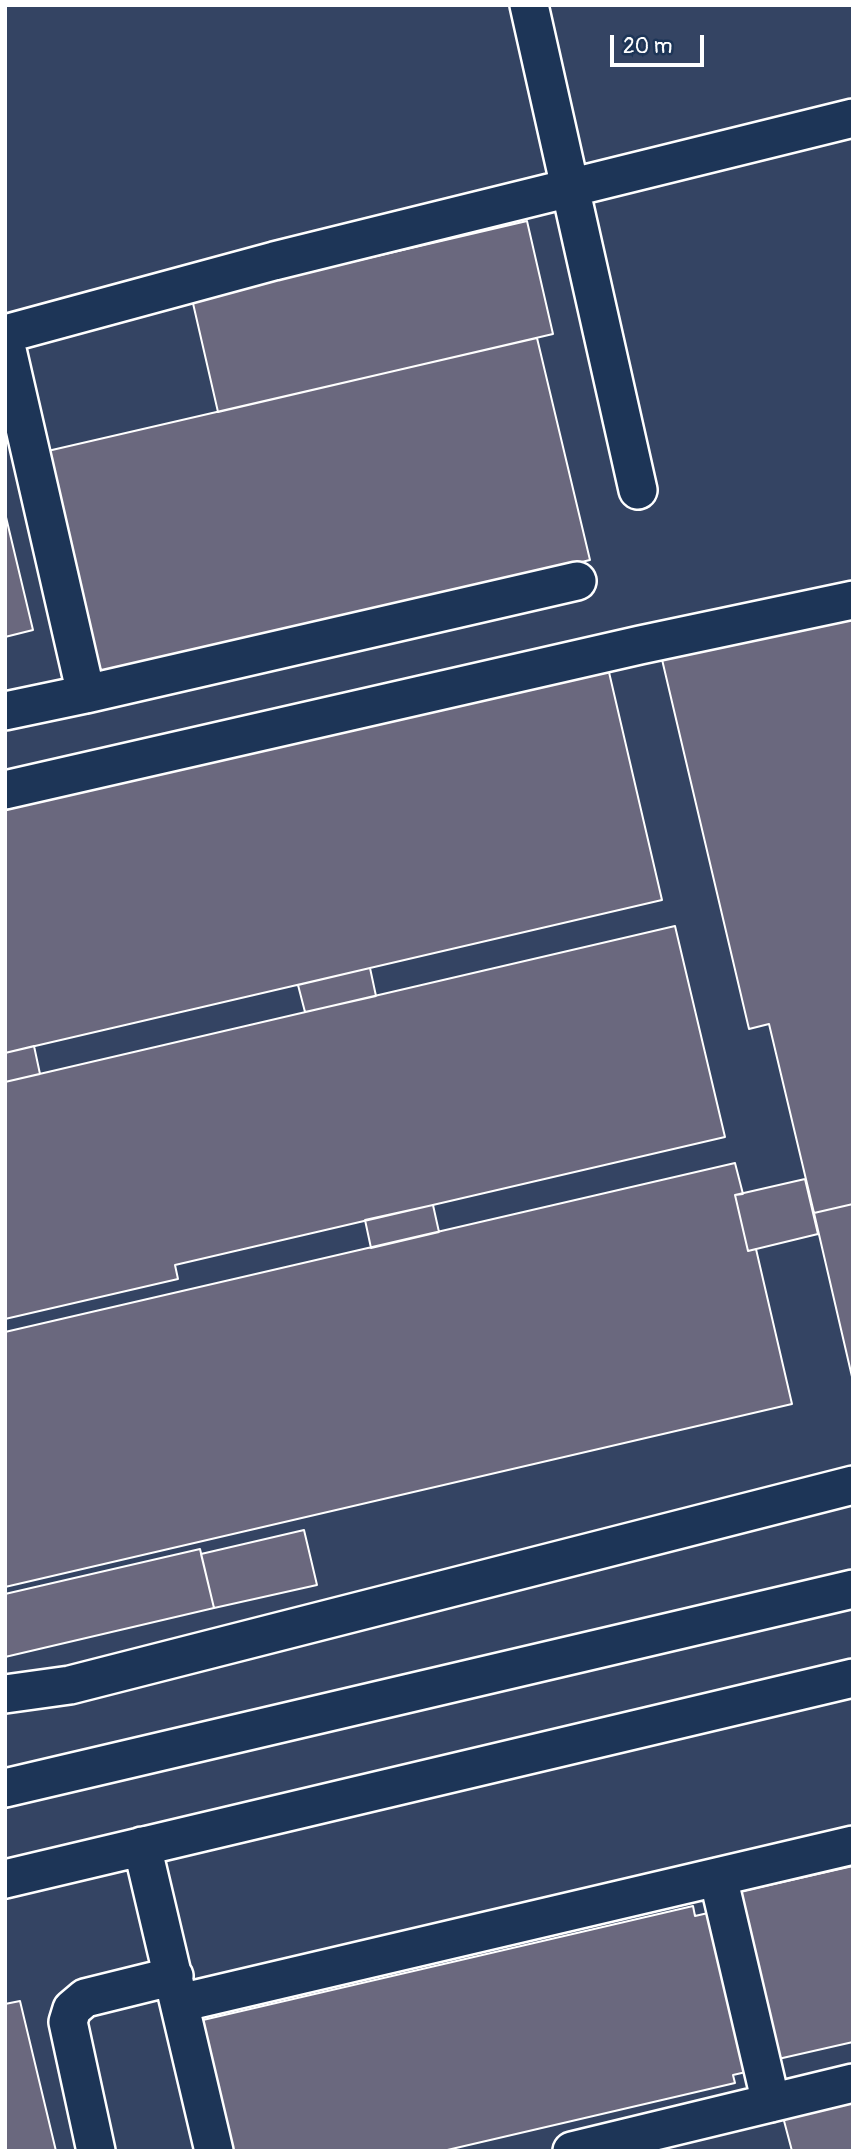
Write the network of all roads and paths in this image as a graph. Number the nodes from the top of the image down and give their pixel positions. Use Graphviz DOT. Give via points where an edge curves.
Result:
graph roads {
  1 [pos="528,5"];
  2 [pos="853,118"];
  3 [pos="570,188"];
  4 [pos="5,334"];
  5 [pos="5,341"];
  6 [pos="638,490"];
  7 [pos="577,581"];
  8 [pos="853,600"];
  9 [pos="86,694"];
  10 [pos="5,712"];
  11 [pos="5,790"];
  12 [pos="853,1485"];
  13 [pos="853,1589"];
  14 [pos="853,1678"];
  15 [pos="5,1694"];
  16 [pos="5,1788"];
  17 [pos="853,1845"];
  18 [pos="142,1846"];
  19 [pos="718,1877"];
  20 [pos="5,1879"];
  21 [pos="177,1990"];
  22 [pos="853,2083"];
  23 [pos="771,2103"];
  24 [pos="96,2151"];
  25 [pos="214,2151"];
  26 [pos="572,2151"];
  1 -- 3 [label="street"];
  2 -- 3 [label="street"];
  3 -- 4 [label="street"];
  3 -- 6 [label="street"];
  5 -- 9 [label="street"];
  7 -- 9 [label="street"];
  8 -- 11 [label="street"];
  9 -- 10 [label="street"];
  12 -- 15 [label="street" via="70,1685"];
  13 -- 16 [label="street"];
  14 -- 18 [label="street"];
  17 -- 19 [label="street"];
  18 -- 20 [label="street"];
  18 -- 21 [label="street"];
  19 -- 21 [label="street"];
  19 -- 23 [label="street"];
  21 -- 24 [label="street" via="85,1998 72,2009 68,2022"];
  21 -- 25 [label="street"];
  22 -- 23 [label="street"];
  23 -- 26 [label="street"];
}
